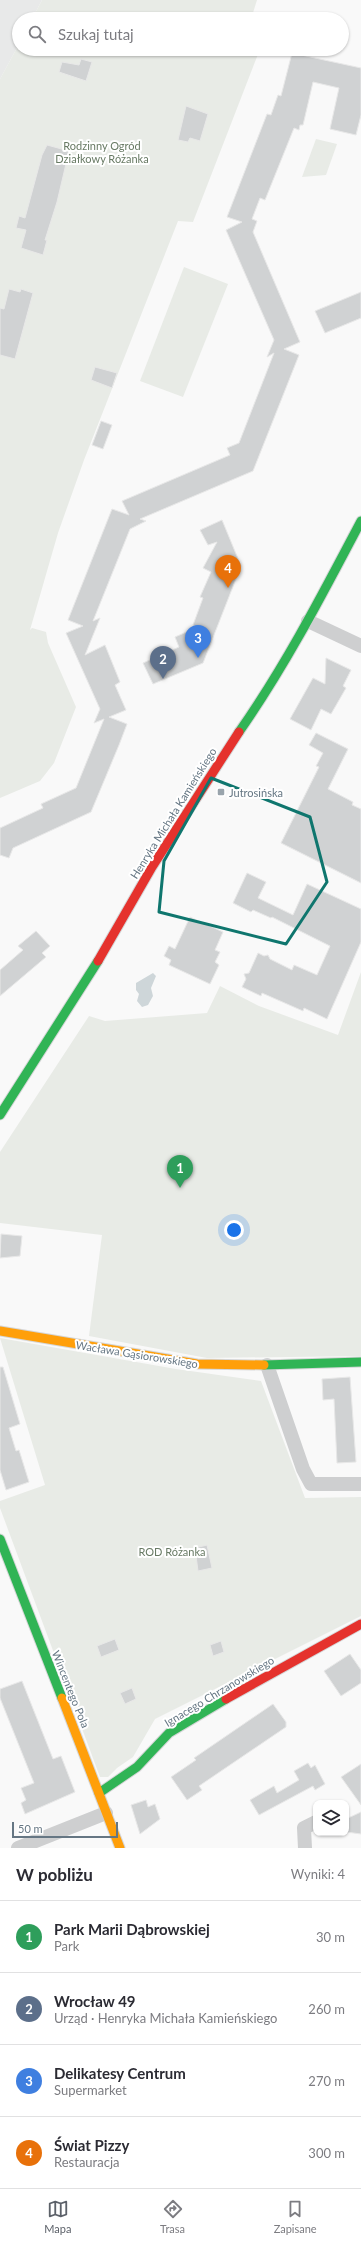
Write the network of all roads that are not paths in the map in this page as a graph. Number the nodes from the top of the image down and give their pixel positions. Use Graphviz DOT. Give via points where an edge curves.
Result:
graph roads {
  1 [pos="361,521"];
  2 [pos="308,621"];
  3 [pos="361,646"];
  4 [pos="0,1115"];
  5 [pos="0,1331"];
  6 [pos="361,1362"];
  7 [pos="267,1365"];
  8 [pos="361,1484"];
  9 [pos="0,1539"];
  10 [pos="361,1624"];
  11 [pos="99,1793"];
  12 [pos="106,1813"];
  13 [pos="313,1824"];
  14 [pos="18,1848"];
  15 [pos="120,1848"];
  16 [pos="305,1848"];
  1 -- 2 [label="street, Henryka Michała Kamieńskiego"];
  2 -- 3 [label="street"];
  2 -- 4 [label="street, Henryka Michała Kamieńskiego" via="269,690 214,769 152,867 94,968"];
  5 -- 7 [label="street, Wacława Gąsiorowskiego" via="171,1361"];
  6 -- 7 [label="street, Wacława Gąsiorowskiego"];
  7 -- 8 [label="street" via="303,1469 311,1484"];
  9 -- 11 [label="street, Wincentego Pola"];
  10 -- 11 [label="street, Ignacego Chrzanowskiego" via="260,1678 169,1733 137,1767"];
  11 -- 12 [label="street, Wincentego Pola"];
  12 -- 14 [label="street"];
  12 -- 15 [label="street, Wincentego Pola"];
  13 -- 16 [label="street" via="304,1828"];
}
